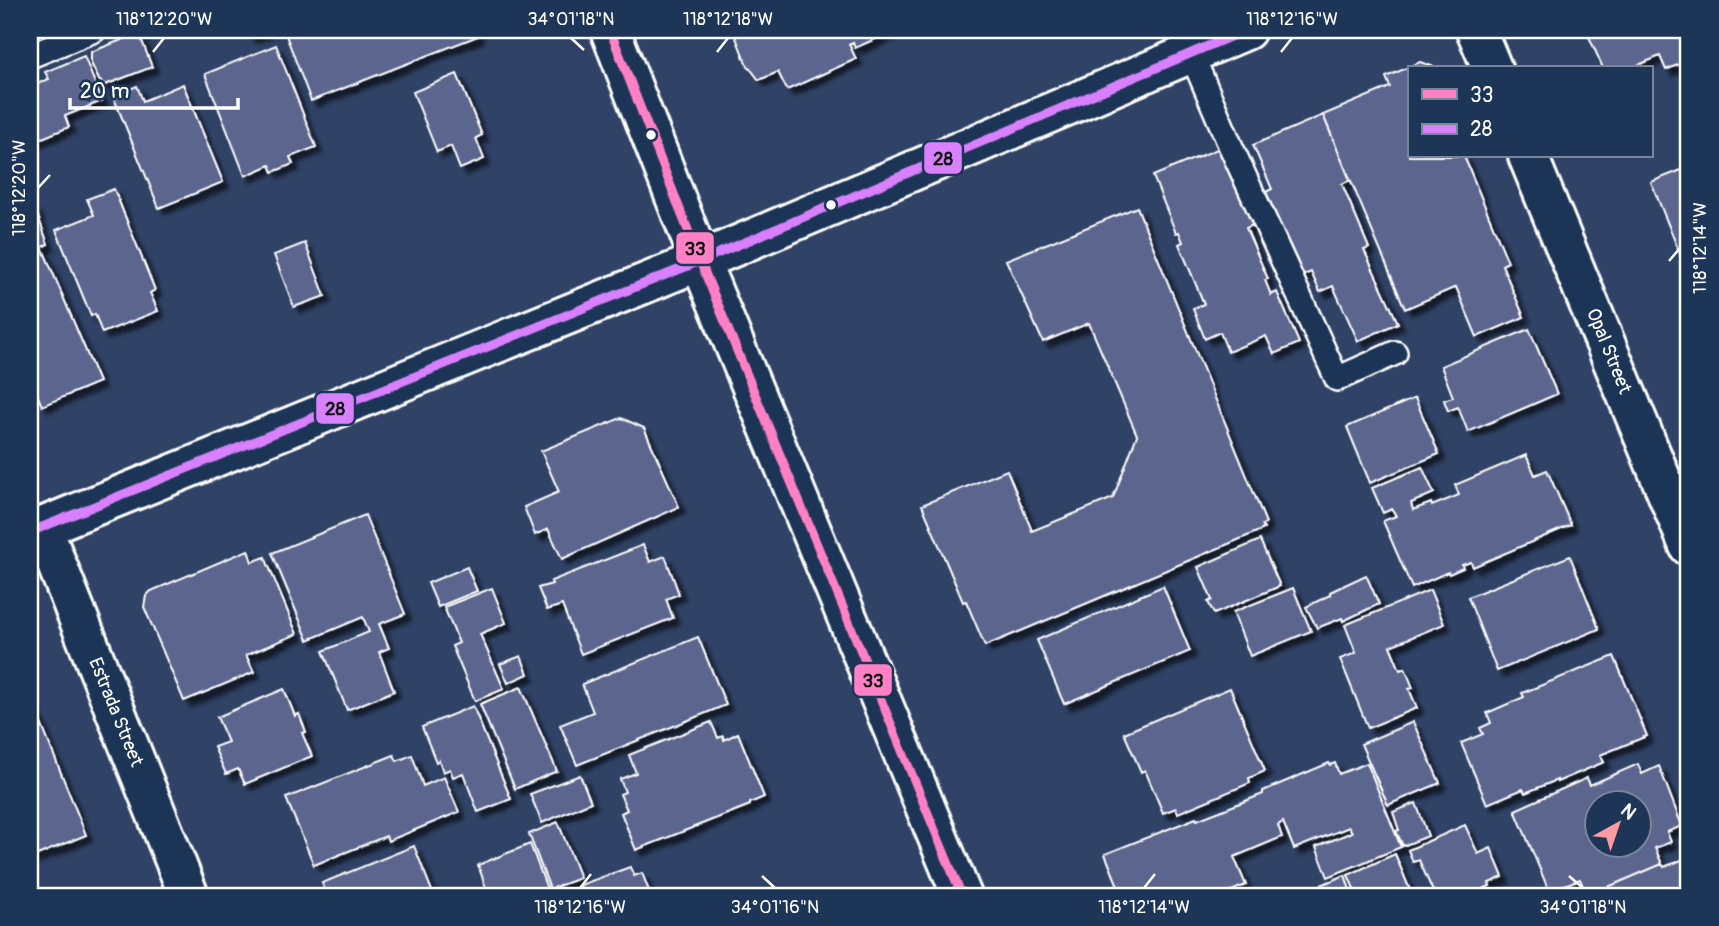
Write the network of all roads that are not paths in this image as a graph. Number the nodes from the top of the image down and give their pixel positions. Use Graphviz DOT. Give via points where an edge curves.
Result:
graph roads {
  1 [pos="94,30"];
  2 [pos="610,30"];
  3 [pos="1246,30"];
  4 [pos="1476,30"];
  5 [pos="1191,53"];
  6 [pos="30,56"];
  7 [pos="1491,66"];
  8 [pos="1529,158"];
  9 [pos="700,261"];
  10 [pos="1395,353"];
  11 [pos="36,530"];
  12 [pos="1689,546"];
  13 [pos="189,896"];
  14 [pos="962,896"];
  1 -- 6 [label="lane"];
  2 -- 9 [label="main road"];
  3 -- 5 [label="main road"];
  4 -- 7 [label="main road"];
  5 -- 9 [label="main road"];
  5 -- 10 [label="lane" via="1337,379"];
  8 -- 12 [label="main road, Opal Street"];
  9 -- 11 [label="main road"];
  9 -- 14 [label="main road"];
  11 -- 13 [label="main road, Estrada Street"];
}
